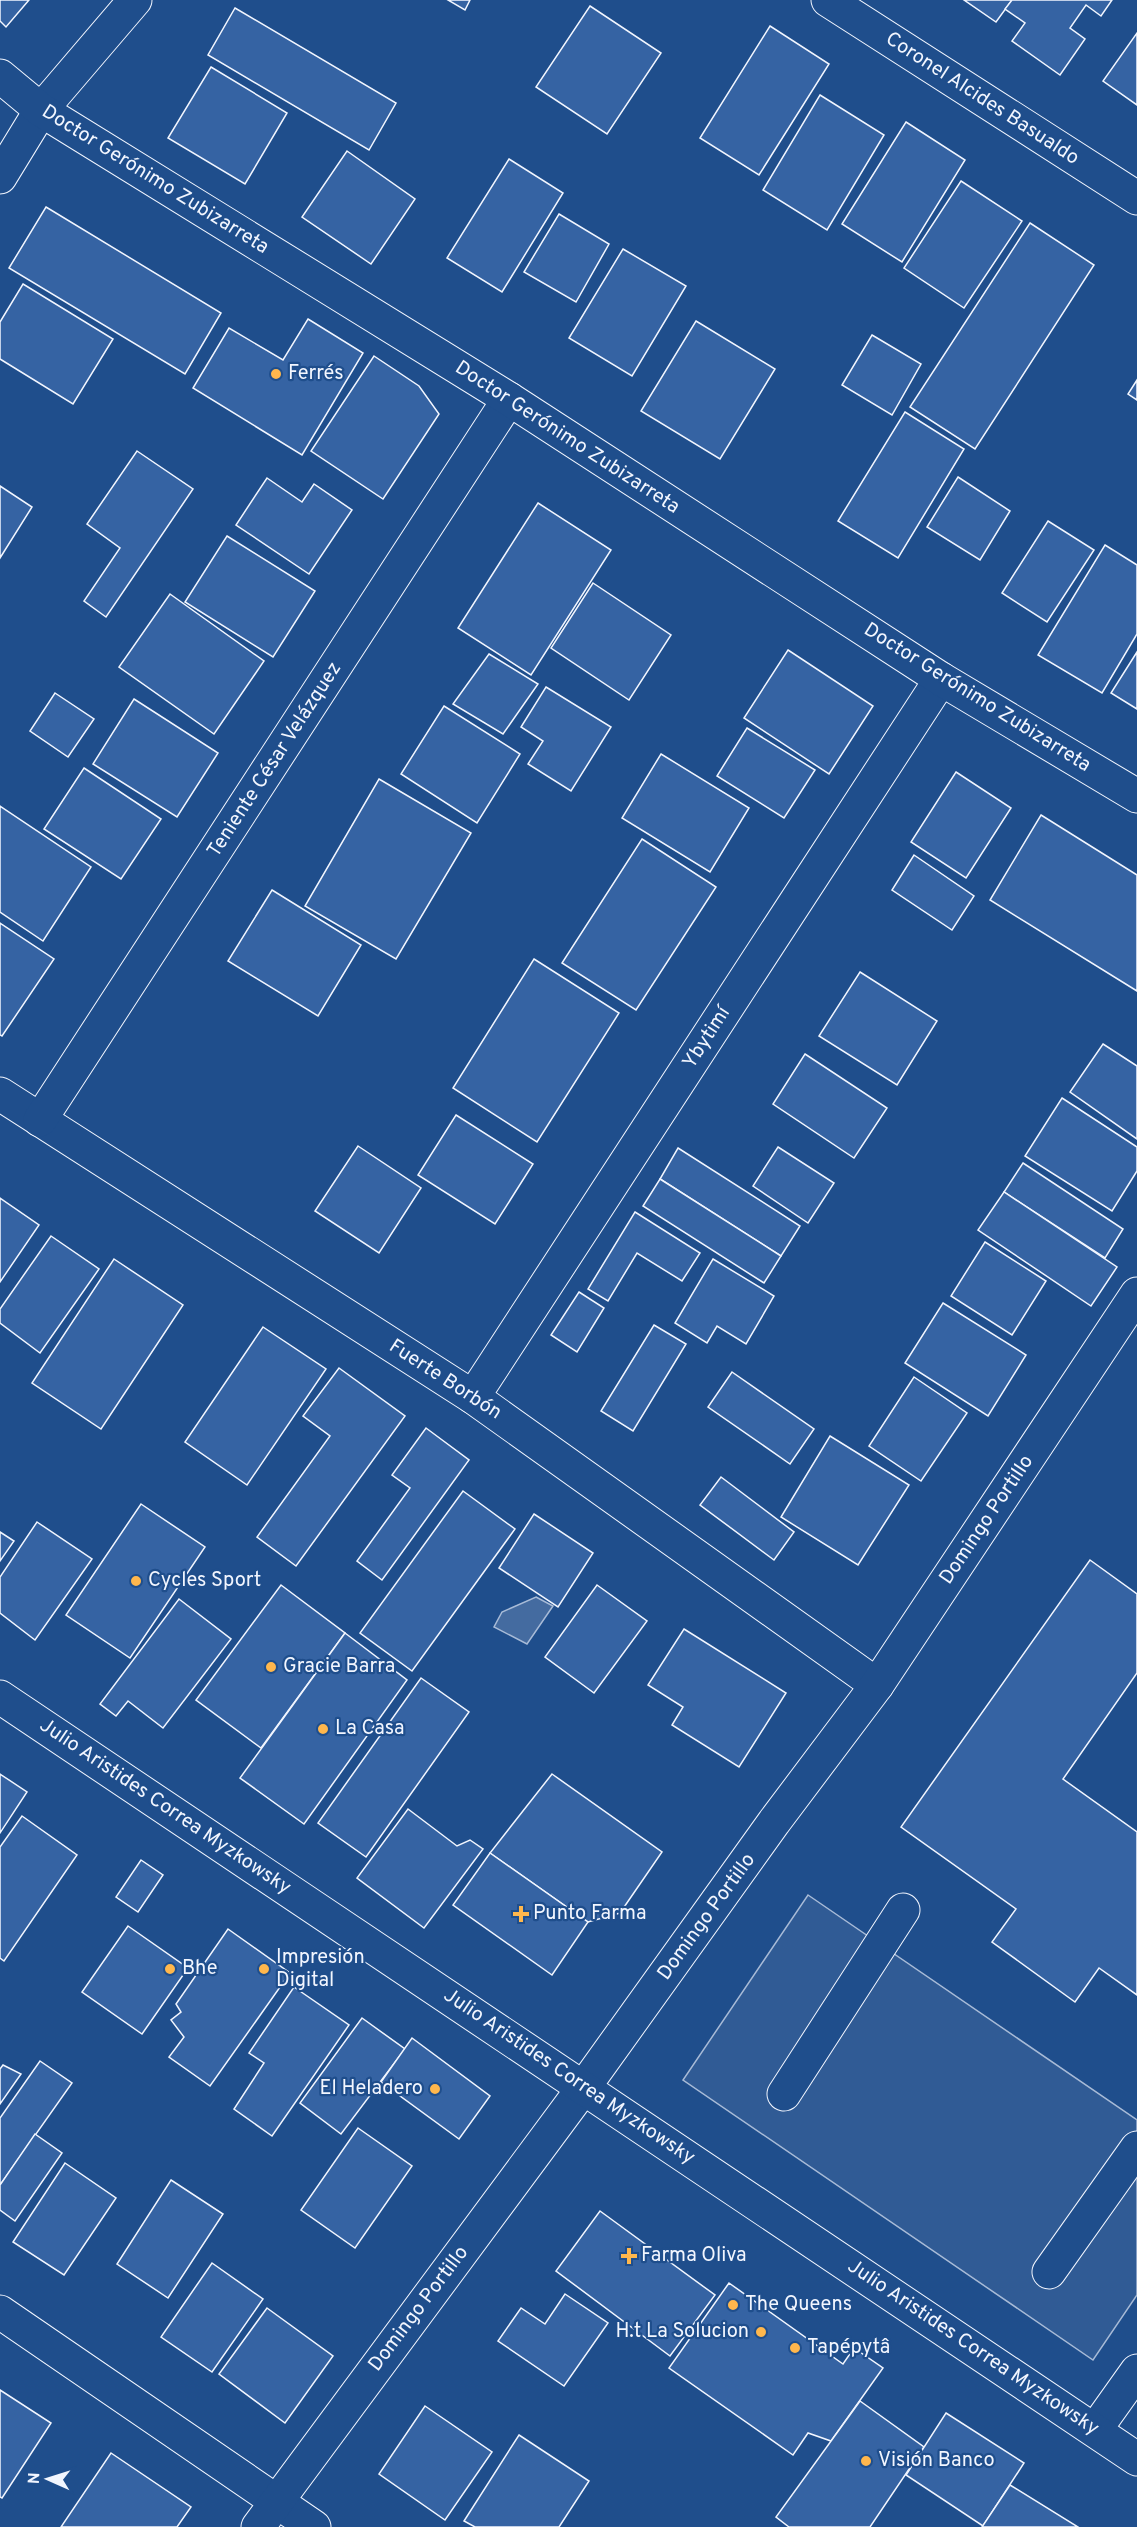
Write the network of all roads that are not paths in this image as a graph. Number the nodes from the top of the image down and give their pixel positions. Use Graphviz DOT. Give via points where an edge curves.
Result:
graph roads {
  1 [pos="135,0"];
  2 [pos="828,0"];
  3 [pos="0,76"];
  4 [pos="41,110"];
  5 [pos="0,177"];
  6 [pos="1137,198"];
  7 [pos="509,399"];
  8 [pos="941,679"];
  9 [pos="1137,796"];
  10 [pos="0,1094"];
  11 [pos="40,1120"];
  12 [pos="1137,1294"];
  13 [pos="473,1397"];
  14 [pos="877,1685"];
  15 [pos="0,1697"];
  16 [pos="903,1910"];
  17 [pos="584,2087"];
  18 [pos="784,2094"];
  19 [pos="1137,2148"];
  20 [pos="1048,2272"];
  21 [pos="0,2313"];
  22 [pos="1137,2371"];
  23 [pos="1095,2430"];
  24 [pos="1137,2458"];
  25 [pos="267,2514"];
  26 [pos="314,2527"];
  1 -- 4 [label="street"];
  2 -- 6 [label="street, Coronel Alcides Basualdo"];
  3 -- 4 [label="street, Doctor Gerónimo Zubizarreta"];
  4 -- 5 [label="street"];
  4 -- 7 [label="street, Doctor Gerónimo Zubizarreta"];
  7 -- 8 [label="street, Doctor Gerónimo Zubizarreta"];
  7 -- 11 [label="street, Teniente César Velázquez"];
  8 -- 9 [label="street, Doctor Gerónimo Zubizarreta"];
  8 -- 13 [label="street, Ybytimí"];
  10 -- 11 [label="street, Fuerte Borbón"];
  11 -- 13 [label="street, Fuerte Borbón"];
  12 -- 14 [label="street, Domingo Portillo"];
  13 -- 14 [label="street, Fuerte Borbón"];
  14 -- 17 [label="street, Domingo Portillo"];
  15 -- 17 [label="street, Julio Aristides Correa Myzkowsky"];
  16 -- 18 [label="street"];
  17 -- 23 [label="street, Julio Aristides Correa Myzkowsky"];
  17 -- 25 [label="street, Domingo Portillo"];
  19 -- 20 [label="street"];
  21 -- 25 [label="street"];
  22 -- 23 [label="street"];
  23 -- 24 [label="street, Julio Aristides Correa Myzkowsky"];
  25 -- 26 [label="street"];
}
